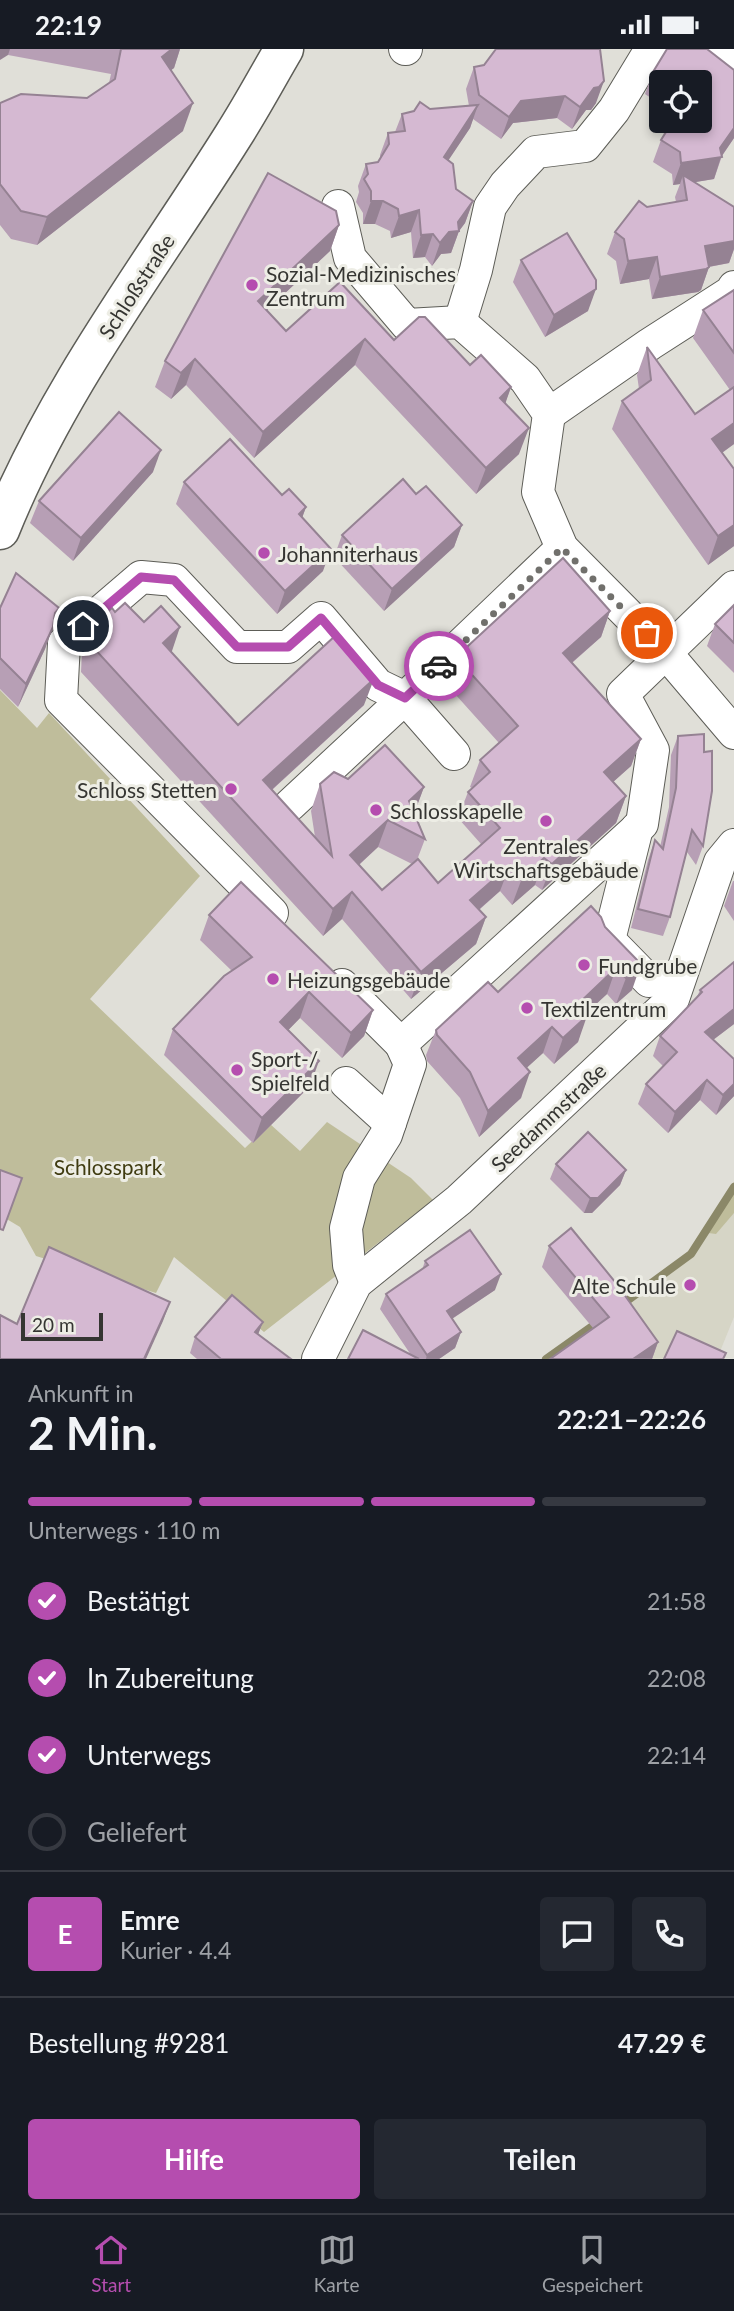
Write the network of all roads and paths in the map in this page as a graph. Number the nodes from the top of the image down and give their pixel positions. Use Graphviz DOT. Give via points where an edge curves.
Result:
graph roads {
  1 [pos="284,49"];
  2 [pos="651,49"];
  3 [pos="703,49"];
  4 [pos="734,65"];
  5 [pos="338,206"];
  6 [pos="734,287"];
  7 [pos="460,322"];
  8 [pos="549,414"];
  9 [pos="4,509"];
  10 [pos="573,558"];
  11 [pos="734,587"];
  12 [pos="666,653"];
  13 [pos="405,698"];
  14 [pos="734,733"];
  15 [pos="454,754"];
  16 [pos="290,804"];
  17 [pos="637,828"];
  18 [pos="734,845"];
  19 [pos="287,929"];
  20 [pos="324,967"];
  21 [pos="649,981"];
  22 [pos="401,1044"];
  23 [pos="346,1083"];
  24 [pos="390,1123"];
  25 [pos="356,1283"];
  26 [pos="318,1359"];
  1 -- 9 [label="main road, Schloßstraße" via="233,137 72,386"];
  2 -- 7 [label="street" via="614,110 585,146 536,152 505,185 490,207"];
  3 -- 4 [label="street"];
  5 -- 7 [label="street" via="350,258 407,325"];
  6 -- 8 [label="street"];
  7 -- 8 [label="street" via="525,379"];
  8 -- 10 [label="street" via="538,492"];
  10 -- 12 [label="street"];
  10 -- 13 [label="street"];
  11 -- 12 [label="street"];
  12 -- 14 [label="street"];
  12 -- 17 [label="street" via="623,694 653,750 642,824"];
  13 -- 15 [label="street"];
  13 -- 16 [label="street"];
  13 -- 19 [label="street" via="378,685 321,618 288,647 237,647 174,580 141,577 64,643 61,700 226,882"];
  17 -- 21 [label="street" via="609,940"];
  17 -- 22 [label="street"];
  18 -- 25 [label="street, Seedammstraße" via="720,862 673,999 459,1200"];
  20 -- 22 [label="street"];
  22 -- 24 [label="street" via="410,1064"];
  23 -- 24 [label="street"];
  24 -- 25 [label="street" via="359,1178 346,1228 349,1265"];
  25 -- 26 [label="street, Seedammstraße"];
}
